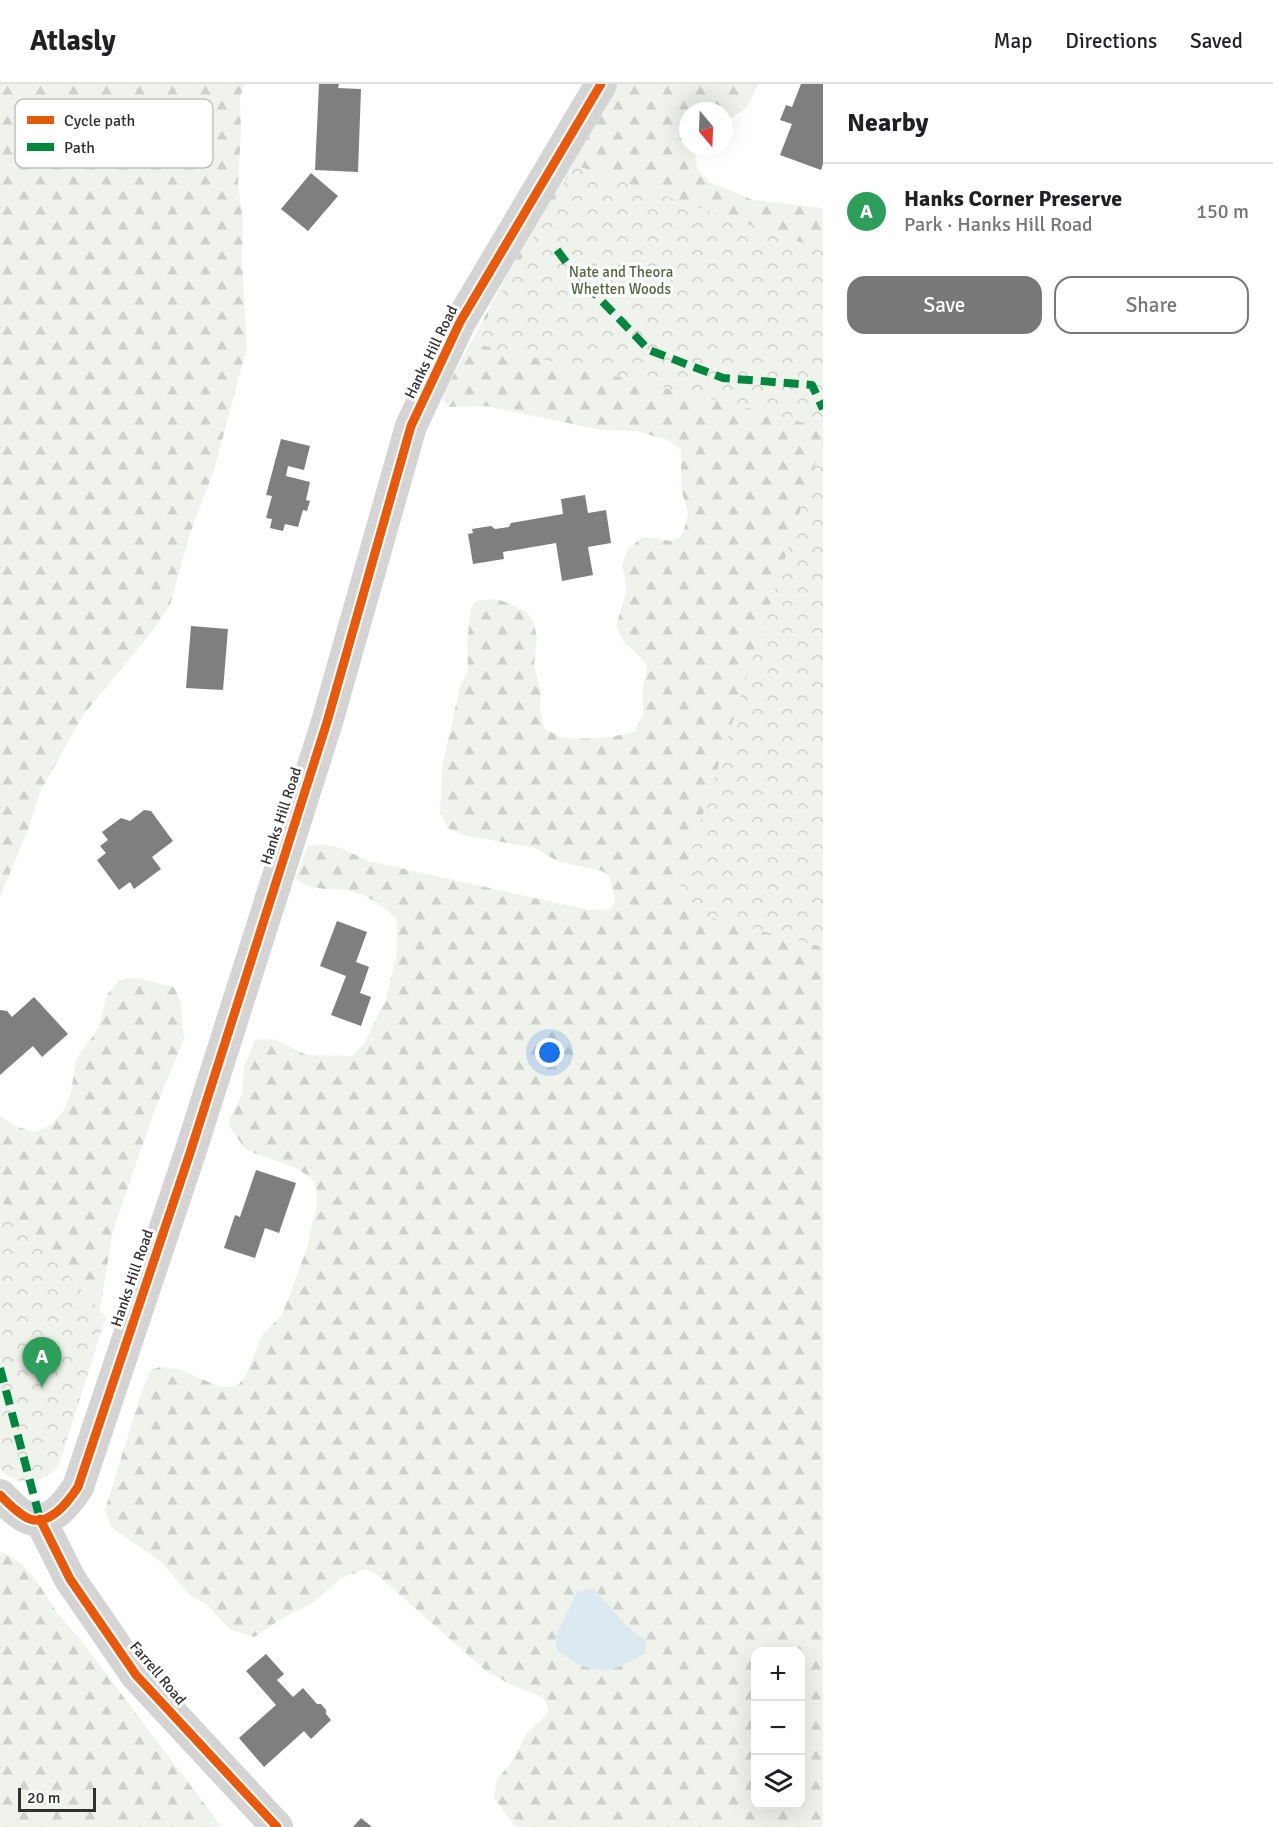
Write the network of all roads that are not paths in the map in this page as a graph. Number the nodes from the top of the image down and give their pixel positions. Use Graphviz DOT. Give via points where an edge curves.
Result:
graph roads {
  1 [pos="600,84"];
  2 [pos="0,1495"];
  3 [pos="40,1519"];
  4 [pos="277,1827"];
  1 -- 3 [label="street, Hanks Hill Road" via="460,322 411,426 327,722 190,1153 78,1487 57,1513"];
  2 -- 3 [label="street" via="18,1512 30,1519"];
  3 -- 4 [label="street, Farrell Road" via="70,1579 136,1674"];
}
